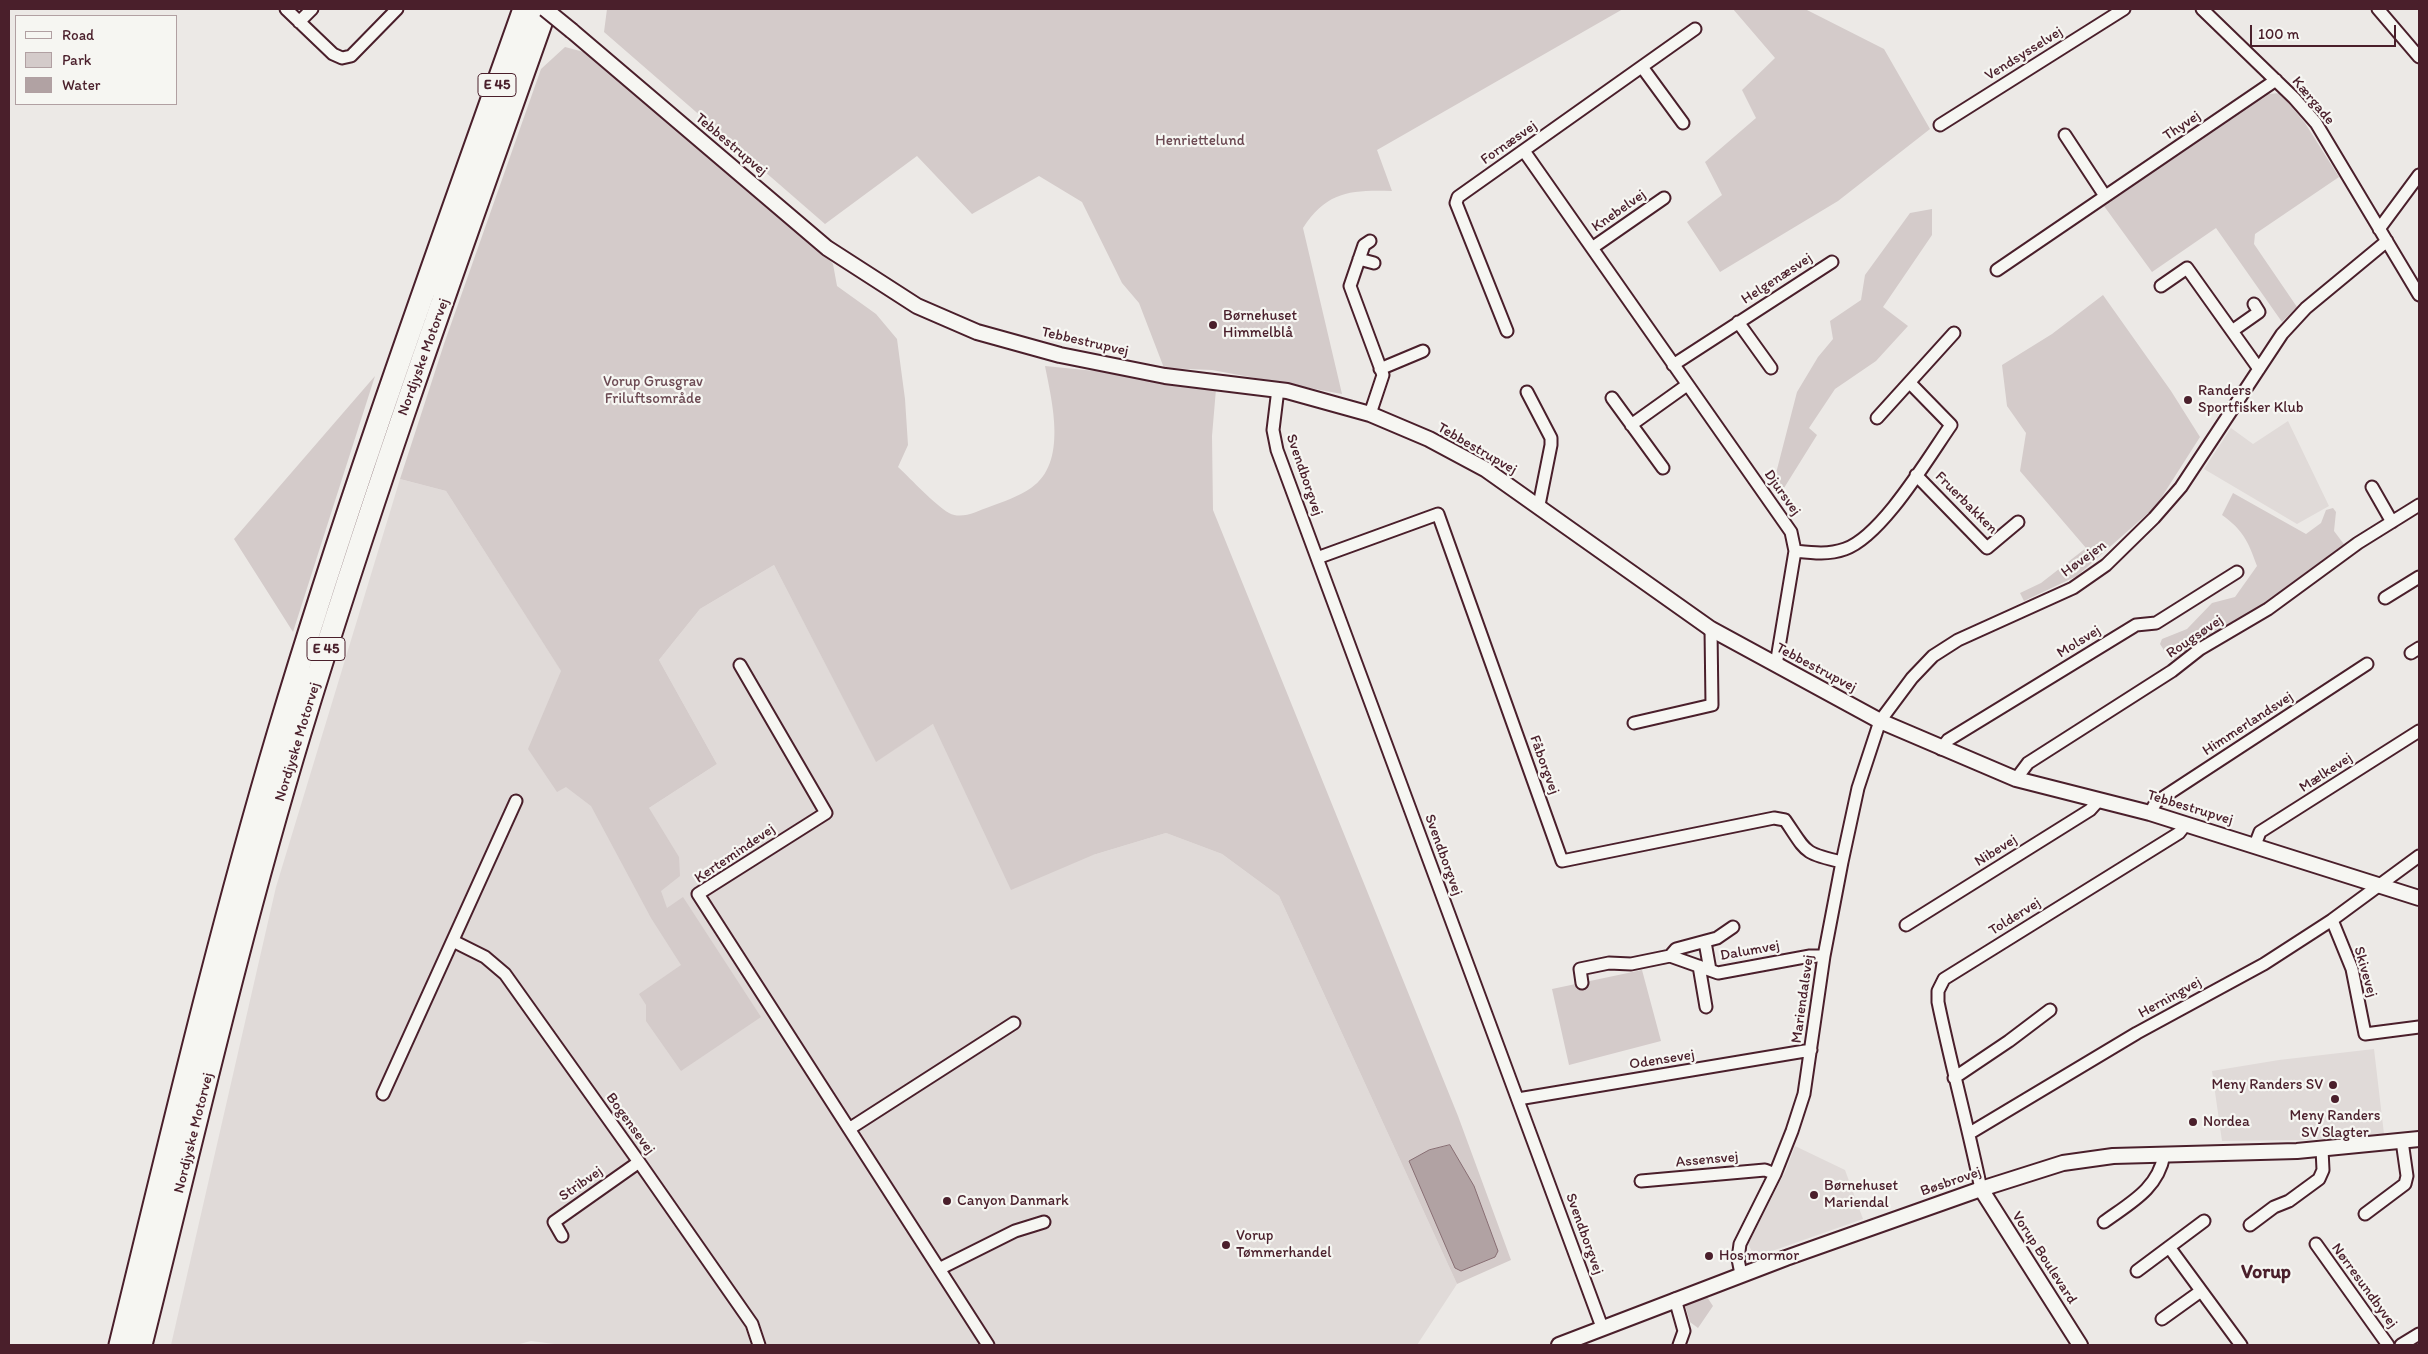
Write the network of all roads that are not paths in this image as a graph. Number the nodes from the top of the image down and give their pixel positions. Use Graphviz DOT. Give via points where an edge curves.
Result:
graph roads {
  1 [pos="286,9"];
  2 [pos="312,9"];
  3 [pos="397,9"];
  4 [pos="524,9"];
  5 [pos="546,9"];
  6 [pos="2124,9"];
  7 [pos="2202,9"];
  8 [pos="2378,9"];
  9 [pos="299,22"];
  10 [pos="1695,29"];
  11 [pos="2419,57"];
  12 [pos="1642,67"];
  13 [pos="2276,80"];
  14 [pos="1683,123"];
  15 [pos="1940,125"];
  16 [pos="2065,135"];
  17 [pos="1524,151"];
  18 [pos="2419,176"];
  19 [pos="2105,196"];
  20 [pos="1664,198"];
  21 [pos="2379,229"];
  22 [pos="2387,240"];
  23 [pos="1370,241"];
  24 [pos="1592,248"];
  25 [pos="1359,258"];
  26 [pos="1832,262"];
  27 [pos="1374,263"];
  28 [pos="1997,270"];
  29 [pos="2161,286"];
  30 [pos="2417,287"];
  31 [pos="2254,304"];
  32 [pos="1738,322"];
  33 [pos="1507,331"];
  34 [pos="2232,331"];
  35 [pos="1954,333"];
  36 [pos="1423,351"];
  37 [pos="1673,365"];
  38 [pos="1380,368"];
  39 [pos="1771,368"];
  40 [pos="2259,369"];
  41 [pos="1910,382"];
  42 [pos="1687,385"];
  43 [pos="1278,389"];
  44 [pos="1527,392"];
  45 [pos="1612,398"];
  46 [pos="1370,414"];
  47 [pos="1877,418"];
  48 [pos="1631,425"];
  49 [pos="1663,468"];
  50 [pos="1916,475"];
  51 [pos="2372,487"];
  52 [pos="1539,505"];
  53 [pos="2419,505"];
  54 [pos="2018,522"];
  55 [pos="2392,522"];
  56 [pos="1795,551"];
  57 [pos="1317,558"];
  58 [pos="2237,572"];
  59 [pos="2419,577"];
  60 [pos="2385,598"];
  61 [pos="1711,629"];
  62 [pos="2367,664"];
  63 [pos="740,665"];
  64 [pos="1776,665"];
  65 [pos="1880,721"];
  66 [pos="1634,723"];
  67 [pos="2419,731"];
  68 [pos="1941,749"];
  69 [pos="2016,779"];
  70 [pos="2099,800"];
  71 [pos="516,801"];
  72 [pos="2150,813"];
  73 [pos="2186,824"];
  74 [pos="2255,845"];
  75 [pos="2419,856"];
  76 [pos="1842,862"];
  77 [pos="2380,884"];
  78 [pos="2419,898"];
  79 [pos="2332,920"];
  80 [pos="1906,925"];
  81 [pos="1733,927"];
  82 [pos="453,941"];
  83 [pos="1705,942"];
  84 [pos="1670,956"];
  85 [pos="1824,956"];
  86 [pos="1705,968"];
  87 [pos="1582,983"];
  88 [pos="1706,1007"];
  89 [pos="2050,1010"];
  90 [pos="1014,1023"];
  91 [pos="2419,1027"];
  92 [pos="1811,1050"];
  93 [pos="1954,1078"];
  94 [pos="383,1094"];
  95 [pos="1518,1099"];
  96 [pos="848,1129"];
  97 [pos="1970,1133"];
  98 [pos="2419,1139"];
  99 [pos="2402,1141"];
  100 [pos="2322,1149"];
  101 [pos="2164,1155"];
  102 [pos="640,1162"];
  103 [pos="1775,1174"];
  104 [pos="1641,1181"];
  105 [pos="1981,1188"];
  106 [pos="2365,1214"];
  107 [pos="1044,1222"];
  108 [pos="2104,1222"];
  109 [pos="2204,1222"];
  110 [pos="2250,1225"];
  111 [pos="562,1236"];
  112 [pos="2316,1244"];
  113 [pos="2169,1247"];
  114 [pos="939,1269"];
  115 [pos="2137,1271"];
  116 [pos="1741,1274"];
  117 [pos="2201,1291"];
  118 [pos="1675,1299"];
  119 [pos="2162,1319"];
  120 [pos="1602,1327"];
  121 [pos="2419,1334"];
  122 [pos="2236,1344"];
  123 [pos="120,1345"];
  124 [pos="143,1345"];
  125 [pos="759,1345"];
  126 [pos="988,1345"];
  127 [pos="1559,1345"];
  128 [pos="1679,1345"];
  129 [pos="2080,1345"];
  130 [pos="2388,1345"];
  131 [pos="2401,1345"];
  1 -- 9 [label="street"];
  2 -- 9 [label="street"];
  3 -- 9 [label="street" via="351,56 342,58 333,54"];
  4 -- 123 [label="highway, Nordjyske Motorvej / E 45" via="386,397 278,733 219,944"];
  5 -- 43 [label="street, Tebbestrupvej, bridge" via="827,248 917,306 977,332 1060,355 1165,376"];
  5 -- 124 [label="highway, Nordjyske Motorvej / E 45" via="368,518 299,736 242,939"];
  6 -- 15 [label="street, Vendsysselvej"];
  7 -- 13 [label="street, Kærgade"];
  8 -- 11 [label="street"];
  10 -- 12 [label="street, Fornæsvej"];
  12 -- 14 [label="street"];
  12 -- 17 [label="street, Fornæsvej"];
  13 -- 19 [label="street, Thyvej"];
  13 -- 21 [label="street, Kærgade" via="2316,123"];
  16 -- 19 [label="street"];
  17 -- 24 [label="street, Djursvej"];
  17 -- 33 [label="street, Fornæsvej" via="1458,197 1456,203"];
  18 -- 21 [label="street"];
  19 -- 28 [label="street, Thyvej"];
  20 -- 24 [label="street, Knebelvej"];
  21 -- 22 [label="street, Kærgade"];
  22 -- 30 [label="street, Kærgade"];
  22 -- 40 [label="street, Høvejen" via="2306,308 2282,334"];
  23 -- 25 [label="street" via="1364,245"];
  24 -- 37 [label="street, Djursvej"];
  25 -- 27 [label="street"];
  25 -- 38 [label="street" via="1350,286"];
  26 -- 32 [label="street, Helgenæsvej"];
  29 -- 34 [label="street" via="2187,268"];
  31 -- 34 [label="street" via="2259,312"];
  32 -- 37 [label="street, Helgenæsvej"];
  32 -- 39 [label="street, Helgenæsvej"];
  34 -- 40 [label="street"];
  35 -- 41 [label="street"];
  36 -- 38 [label="street"];
  37 -- 42 [label="street, Djursvej"];
  38 -- 46 [label="street" via="1383,375"];
  40 -- 65 [label="street, Høvejen" via="2181,487 2106,565 2072,588 1958,640 1933,656"];
  41 -- 47 [label="street"];
  41 -- 50 [label="street, Fruerbakken" via="1952,425"];
  42 -- 48 [label="street"];
  42 -- 56 [label="street, Djursvej" via="1786,523"];
  43 -- 46 [label="street, Tebbestrupvej"];
  43 -- 57 [label="street, Svendborgvej" via="1273,430 1276,450"];
  44 -- 52 [label="street" via="1551,438"];
  45 -- 48 [label="street"];
  46 -- 52 [label="street, Tebbestrupvej" via="1466,457"];
  48 -- 49 [label="street"];
  50 -- 54 [label="street, Fruerbakken" via="1987,548"];
  50 -- 56 [label="street, Fruerbakken" via="1878,525 1862,540 1846,549 1824,554"];
  51 -- 55 [label="street"];
  52 -- 61 [label="street, Tebbestrupvej"];
  53 -- 55 [label="street, Rougsøvej"];
  55 -- 69 [label="street, Rougsøvej" via="2268,609 2200,649 2172,671 2028,764"];
  56 -- 64 [label="street, Djursvej"];
  57 -- 76 [label="street, Fåborgvej" via="1438,514 1562,861 1774,818 1785,820 1803,848 1816,856"];
  57 -- 95 [label="street, Svendborgvej"];
  58 -- 68 [label="street, Molsvej" via="2156,623 2136,625 1948,740"];
  59 -- 60 [label="street"];
  61 -- 64 [label="street, Tebbestrupvej"];
  61 -- 66 [label="street" via="1712,705"];
  62 -- 72 [label="street, Himmerlandsvej" via="2156,802"];
  63 -- 96 [label="street, Kertemindevej" via="826,813 698,894"];
  64 -- 65 [label="street, Tebbestrupvej"];
  65 -- 68 [label="street, Tebbestrupvej"];
  65 -- 76 [label="street, Mariendalsvej" via="1858,788"];
  67 -- 74 [label="street, Mælkevej" via="2260,832"];
  68 -- 69 [label="street, Tebbestrupvej"];
  69 -- 70 [label="street, Tebbestrupvej"];
  70 -- 72 [label="street, Tebbestrupvej"];
  70 -- 80 [label="street, Nibevej" via="2090,810"];
  71 -- 82 [label="street"];
  72 -- 73 [label="street, Tebbestrupvej"];
  73 -- 74 [label="street, Tebbestrupvej"];
  73 -- 93 [label="street, Toldervej" via="2179,833 1944,979 1938,991 1938,1002"];
  74 -- 77 [label="street, Tebbestrupvej"];
  75 -- 77 [label="street, Herningvej"];
  76 -- 85 [label="street, Mariendalsvej"];
  77 -- 78 [label="street, Tebbestrupvej"];
  77 -- 79 [label="street, Herningvej"];
  79 -- 91 [label="street, Skivevej" via="2352,969 2366,1034"];
  79 -- 97 [label="street, Herningvej" via="2264,964 2137,1033"];
  81 -- 83 [label="street, Dalumvej" via="1718,938"];
  82 -- 94 [label="street"];
  82 -- 102 [label="street, Bogensevej" via="485,957 505,974"];
  83 -- 84 [label="street, Dalumvej" via="1676,949"];
  83 -- 86 [label="street, Dalumvej"];
  84 -- 86 [label="street, Dalumvej"];
  84 -- 87 [label="street, Dalumvej" via="1580,969"];
  85 -- 86 [label="street, Dalumvej" via="1718,973"];
  85 -- 92 [label="street, Mariendalsvej"];
  86 -- 88 [label="street, Dalumvej"];
  89 -- 93 [label="street"];
  90 -- 96 [label="street"];
  92 -- 95 [label="street, Odensevej"];
  92 -- 103 [label="street, Mariendalsvej" via="1804,1094"];
  93 -- 97 [label="street, Toldervej"];
  95 -- 120 [label="street, Svendborgvej"];
  96 -- 114 [label="street, Kertemindevej"];
  97 -- 105 [label="street, Toldervej"];
  98 -- 99 [label="street, Bøsbrovej"];
  99 -- 100 [label="street, Bøsbrovej"];
  99 -- 106 [label="street" via="2407,1176 2405,1184"];
  100 -- 101 [label="street, Bøsbrovej"];
  100 -- 110 [label="street" via="2323,1170 2319,1179"];
  101 -- 105 [label="street, Bøsbrovej" via="2113,1156 2063,1163"];
  101 -- 108 [label="street" via="2162,1169 2148,1191"];
  102 -- 111 [label="street, Stribvej" via="554,1222"];
  102 -- 125 [label="street, Bogensevej" via="752,1324"];
  103 -- 104 [label="street, Assensvej" via="1765,1170"];
  103 -- 116 [label="street, Mariendalsvej" via="1740,1244"];
  105 -- 116 [label="street, Bøsbrovej"];
  105 -- 129 [label="street, Vorup Boulevard"];
  107 -- 114 [label="street" via="1015,1231"];
  109 -- 113 [label="street"];
  112 -- 130 [label="street, Nørresundbyvej"];
  113 -- 115 [label="street"];
  113 -- 117 [label="street"];
  114 -- 126 [label="street, Kertemindevej"];
  116 -- 118 [label="street, Bøsbrovej"];
  117 -- 119 [label="street"];
  117 -- 122 [label="street"];
  118 -- 120 [label="street, Bøsbrovej"];
  118 -- 128 [label="street" via="1684,1331"];
  120 -- 127 [label="street, Bøsbrovej"];
  121 -- 131 [label="street, Nørresundbyvej"];
}
